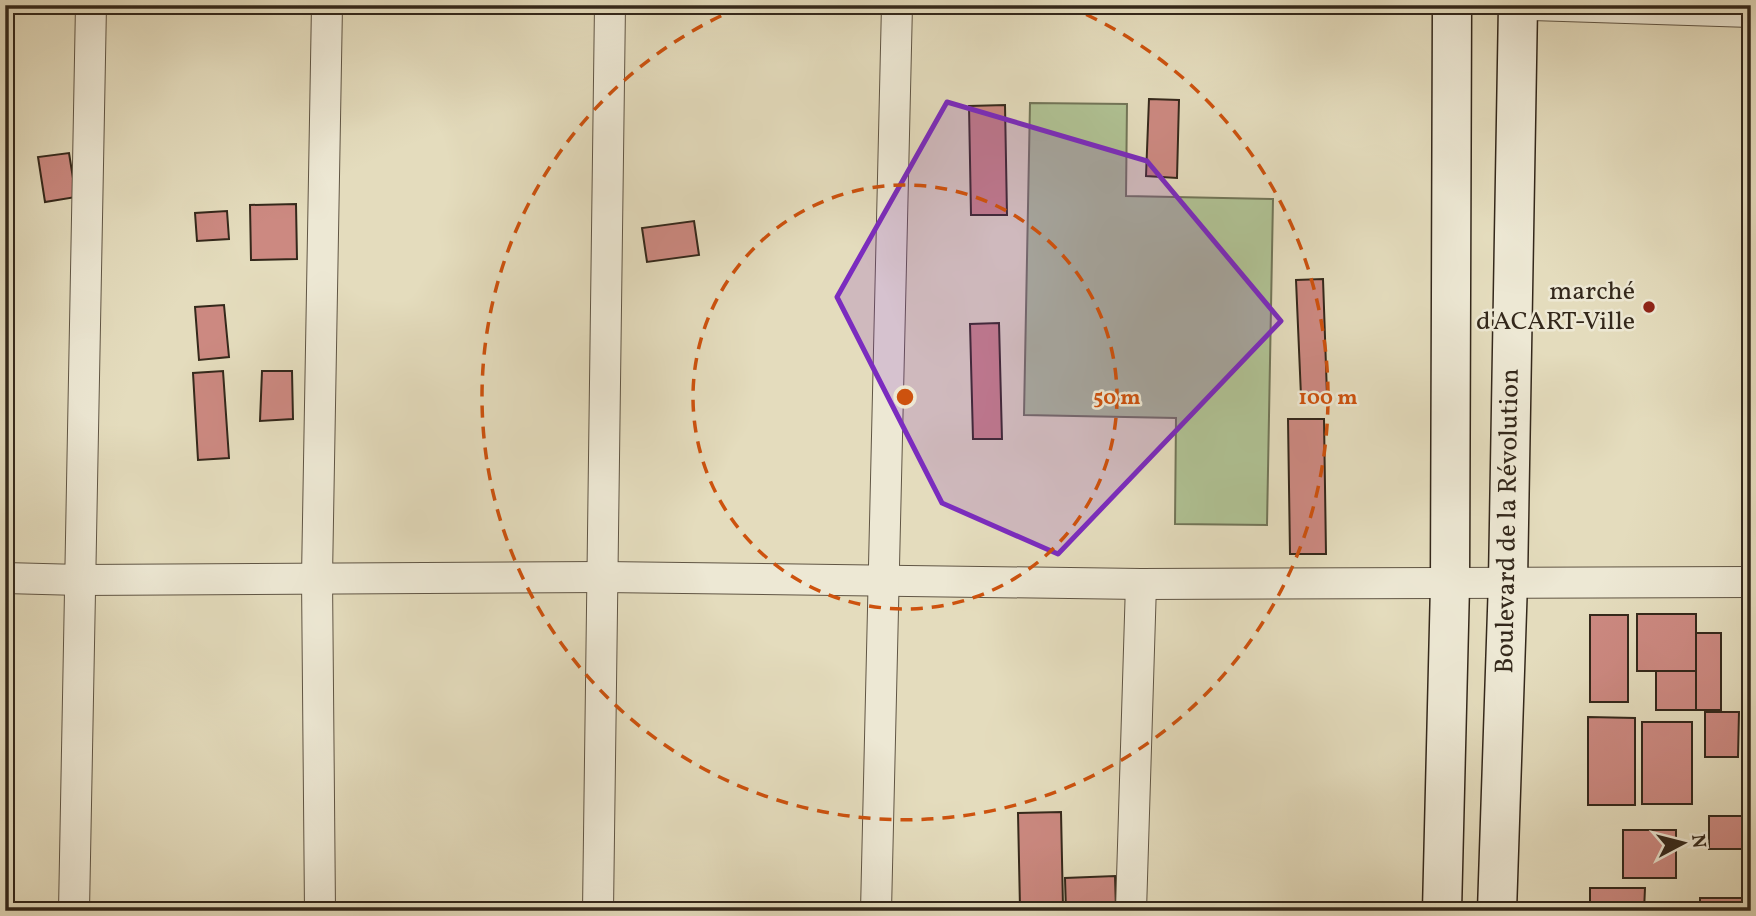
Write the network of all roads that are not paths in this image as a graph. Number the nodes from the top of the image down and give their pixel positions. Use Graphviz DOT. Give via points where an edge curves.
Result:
graph roads {
  1 [pos="91,5"];
  2 [pos="327,5"];
  3 [pos="610,5"];
  4 [pos="897,5"];
  5 [pos="1452,5"];
  6 [pos="1518,5"];
  7 [pos="1532,5"];
  8 [pos="1751,12"];
  9 [pos="317,577"];
  10 [pos="603,577"];
  11 [pos="5,578"];
  12 [pos="80,580"];
  13 [pos="883,580"];
  14 [pos="1508,582"];
  15 [pos="1751,582"];
  16 [pos="1141,584"];
  17 [pos="1450,585"];
  18 [pos="74,911"];
  19 [pos="320,911"];
  20 [pos="598,911"];
  21 [pos="876,911"];
  22 [pos="1131,911"];
  23 [pos="1442,911"];
  24 [pos="1497,911"];
  1 -- 12 [label="street"];
  2 -- 9 [label="street"];
  3 -- 10 [label="street"];
  4 -- 13 [label="street"];
  5 -- 17 [label="main road"];
  6 -- 14 [label="main road, Boulevard de la Révolution"];
  7 -- 8 [label="street"];
  9 -- 10 [label="street"];
  9 -- 12 [label="street"];
  9 -- 19 [label="street"];
  10 -- 13 [label="street"];
  10 -- 20 [label="street"];
  11 -- 12 [label="street"];
  12 -- 18 [label="street"];
  13 -- 16 [label="street"];
  13 -- 21 [label="street"];
  14 -- 15 [label="street"];
  14 -- 17 [label="street"];
  14 -- 24 [label="main road, Boulevard de la Révolution"];
  16 -- 17 [label="street"];
  16 -- 22 [label="street"];
  17 -- 23 [label="main road"];
}
